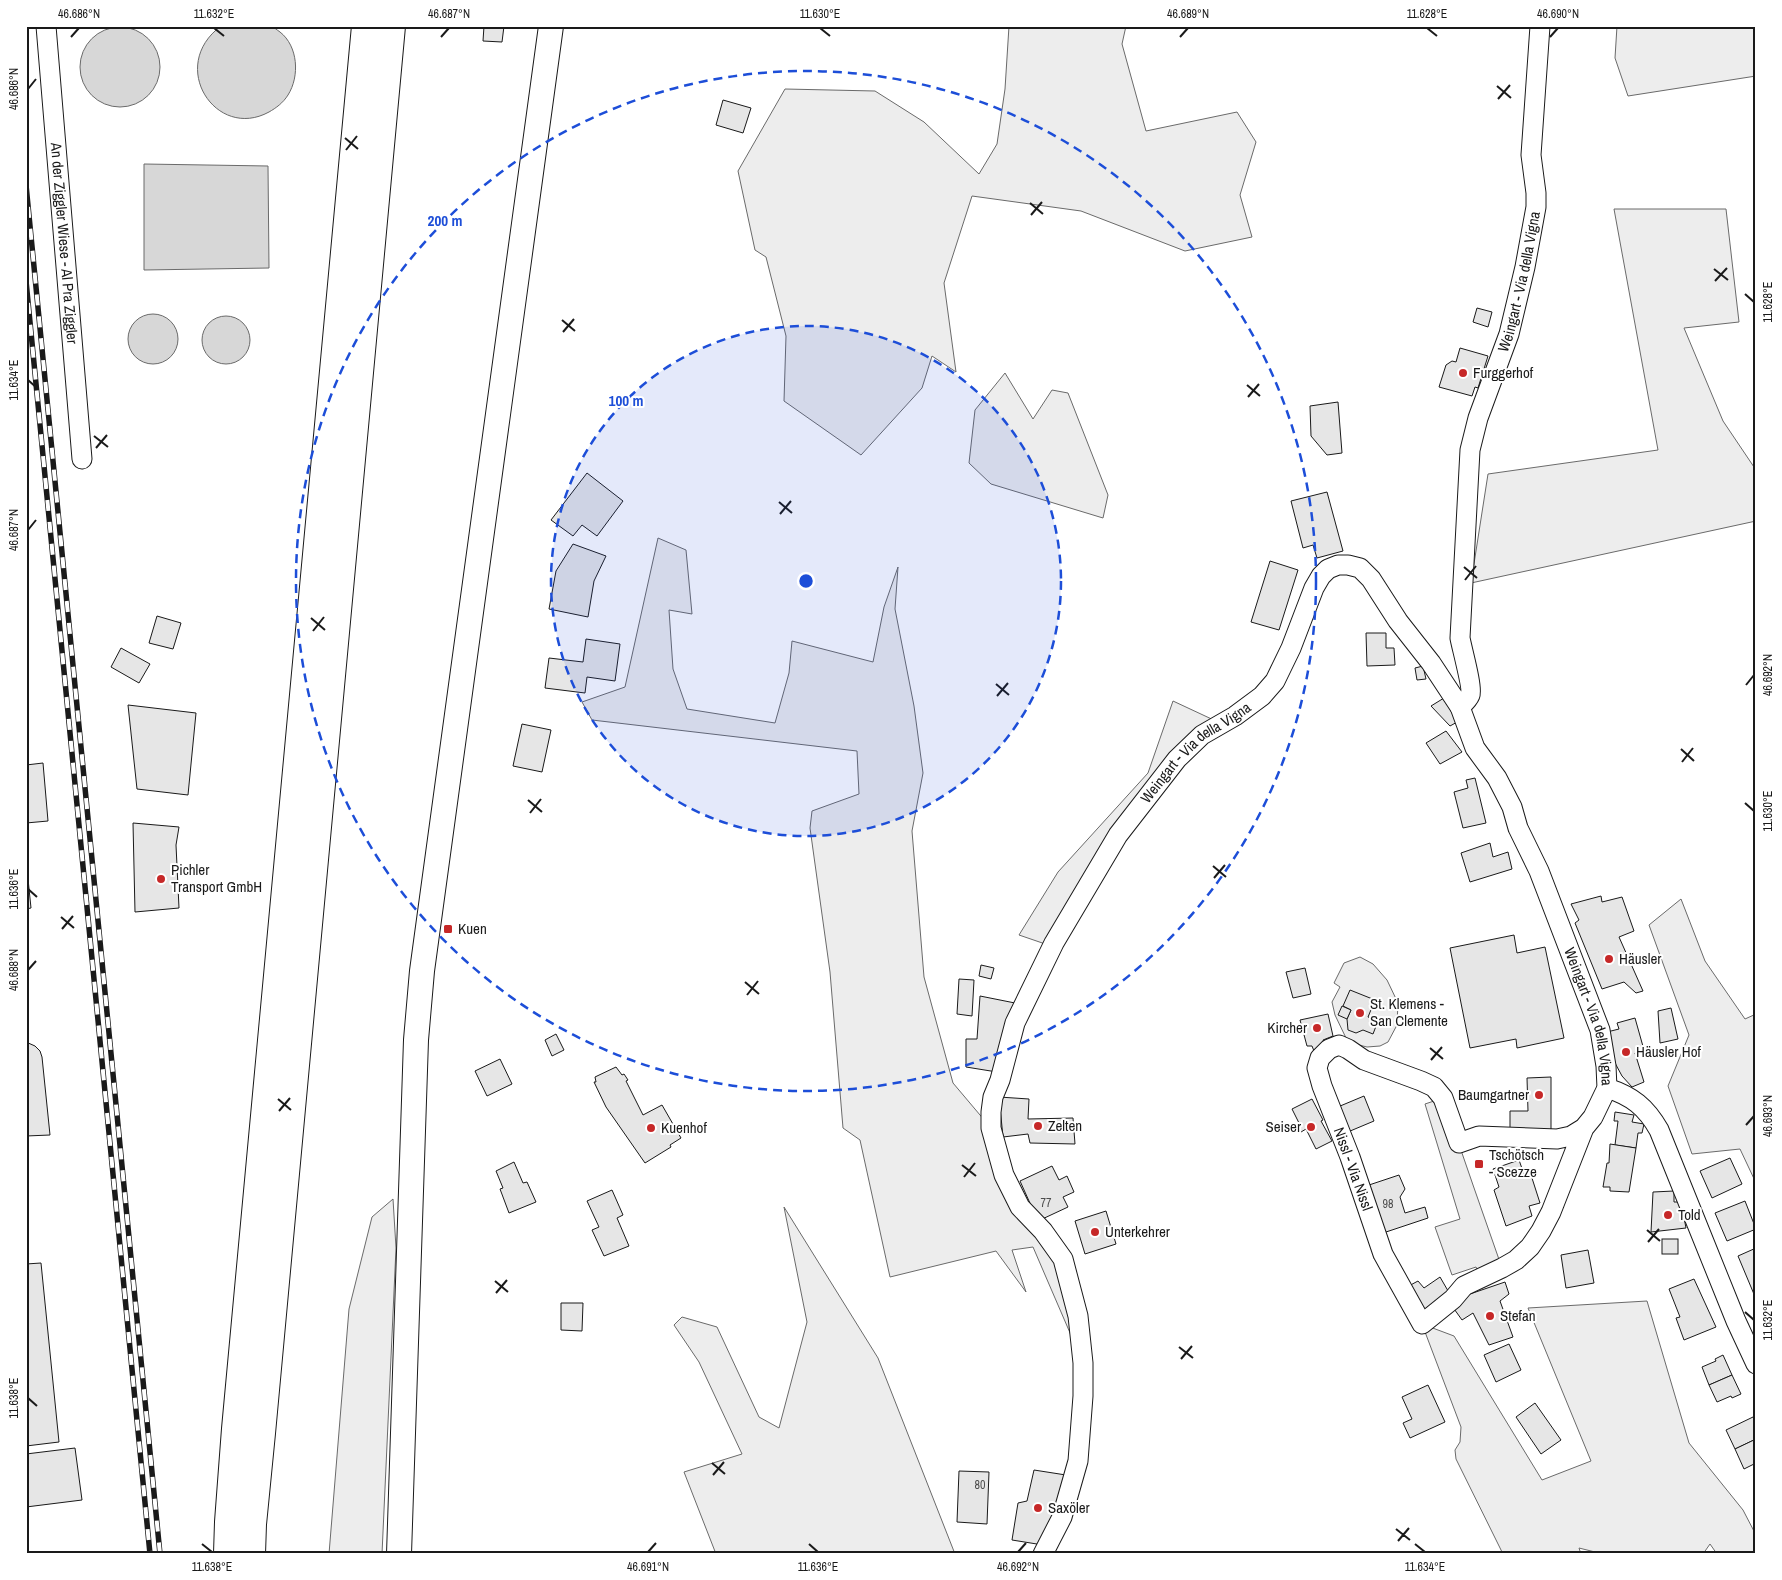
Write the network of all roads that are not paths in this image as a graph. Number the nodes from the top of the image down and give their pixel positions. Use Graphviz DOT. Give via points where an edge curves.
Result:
graph roads {
  1 [pos="46,26"];
  2 [pos="366,26"];
  3 [pos="391,26"];
  4 [pos="551,26"];
  5 [pos="1540,26"];
  6 [pos="82,459"];
  7 [pos="1460,707"];
  8 [pos="1607,1088"];
  9 [pos="1584,1128"];
  10 [pos="1756,1364"];
  11 [pos="228,1554"];
  12 [pos="251,1554"];
  13 [pos="398,1554"];
  14 [pos="1043,1554"];
  1 -- 6 [label="street, An der Ziggler Wiese - Al Pra Ziggler"];
  2 -- 11 [label="highway" via="236,1429"];
  3 -- 12 [label="highway"];
  4 -- 13 [label="main road" via="421,981 411,1160"];
  5 -- 7 [label="street, Weingart - Via della Vigna" via="1531,154 1536,207 1509,334 1478,418 1470,450 1460,638 1471,688 1468,700"];
  7 -- 8 [label="street, Weingart - Via della Vigna" via="1475,748 1497,778 1512,807 1518,828 1543,880 1600,1030"];
  7 -- 14 [label="street, Weingart - Via della Vigna" via="1371,579 1360,568 1348,565 1328,569 1314,588 1292,648 1275,681 1262,696 1202,735 1177,759 1118,834 1054,943 1015,1023 991,1112 991,1128 1004,1175 1020,1207 1043,1231 1062,1259 1078,1316 1083,1362 1078,1461 1062,1517"];
  8 -- 9 [label="street, Nissl - Via Nissl"];
  8 -- 10 [label="street, Weingart - Via della Vigna" via="1636,1102 1650,1114 1659,1130"];
  9 -- 9 [label="street, Nissl - Via Nissl" via="1571,1136 1557,1139 1479,1136 1459,1143 1443,1098 1421,1081 1364,1060 1339,1045 1320,1058 1317,1068 1382,1254 1422,1324 1453,1300 1464,1286 1516,1260 1530,1247 1551,1212"];
}
